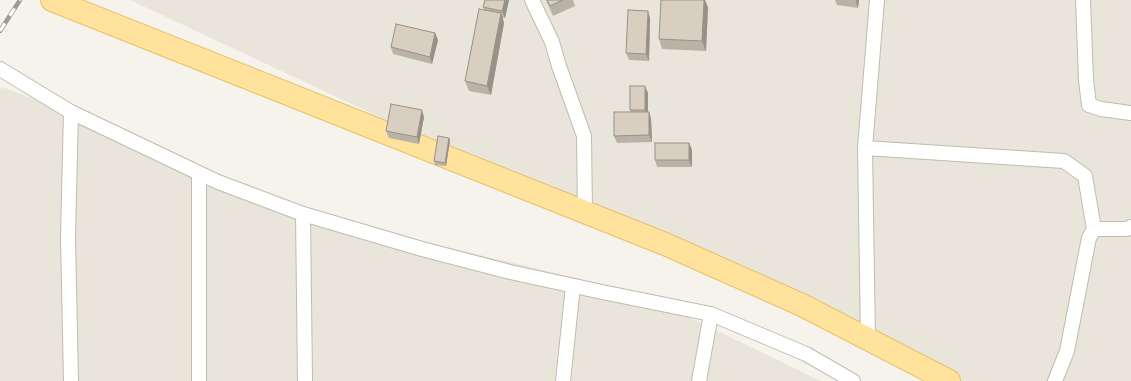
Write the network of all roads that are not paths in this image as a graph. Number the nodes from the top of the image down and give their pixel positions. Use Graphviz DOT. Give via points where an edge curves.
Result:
graph roads {
  1 [pos="52,0"];
  2 [pos="532,0"];
  3 [pos="877,0"];
  4 [pos="1084,0"];
  5 [pos="0,69"];
  6 [pos="71,112"];
  7 [pos="1131,113"];
  8 [pos="865,148"];
  9 [pos="199,173"];
  10 [pos="585,213"];
  11 [pos="303,214"];
  12 [pos="1131,227"];
  13 [pos="1094,229"];
  14 [pos="574,286"];
  15 [pos="711,314"];
  16 [pos="868,339"];
  17 [pos="71,381"];
  18 [pos="199,381"];
  19 [pos="305,381"];
  20 [pos="562,381"];
  21 [pos="699,381"];
  22 [pos="852,381"];
  23 [pos="949,381"];
  24 [pos="1055,381"];
  1 -- 10 [label="main road"];
  2 -- 10 [label="street" via="552,42 584,136"];
  3 -- 8 [label="street"];
  4 -- 7 [label="street" via="1086,80 1090,105"];
  5 -- 6 [label="street"];
  6 -- 9 [label="street"];
  6 -- 17 [label="street" via="68,237"];
  8 -- 13 [label="street" via="1064,161 1085,176"];
  8 -- 16 [label="street"];
  9 -- 11 [label="street"];
  9 -- 18 [label="street"];
  10 -- 16 [label="main road" via="665,244 802,305"];
  11 -- 14 [label="street" via="510,272"];
  11 -- 19 [label="street"];
  12 -- 13 [label="street"];
  13 -- 24 [label="street" via="1089,238 1067,351"];
  14 -- 15 [label="street"];
  14 -- 20 [label="street"];
  15 -- 21 [label="street"];
  15 -- 22 [label="street" via="806,354"];
  16 -- 23 [label="main road"];
}
